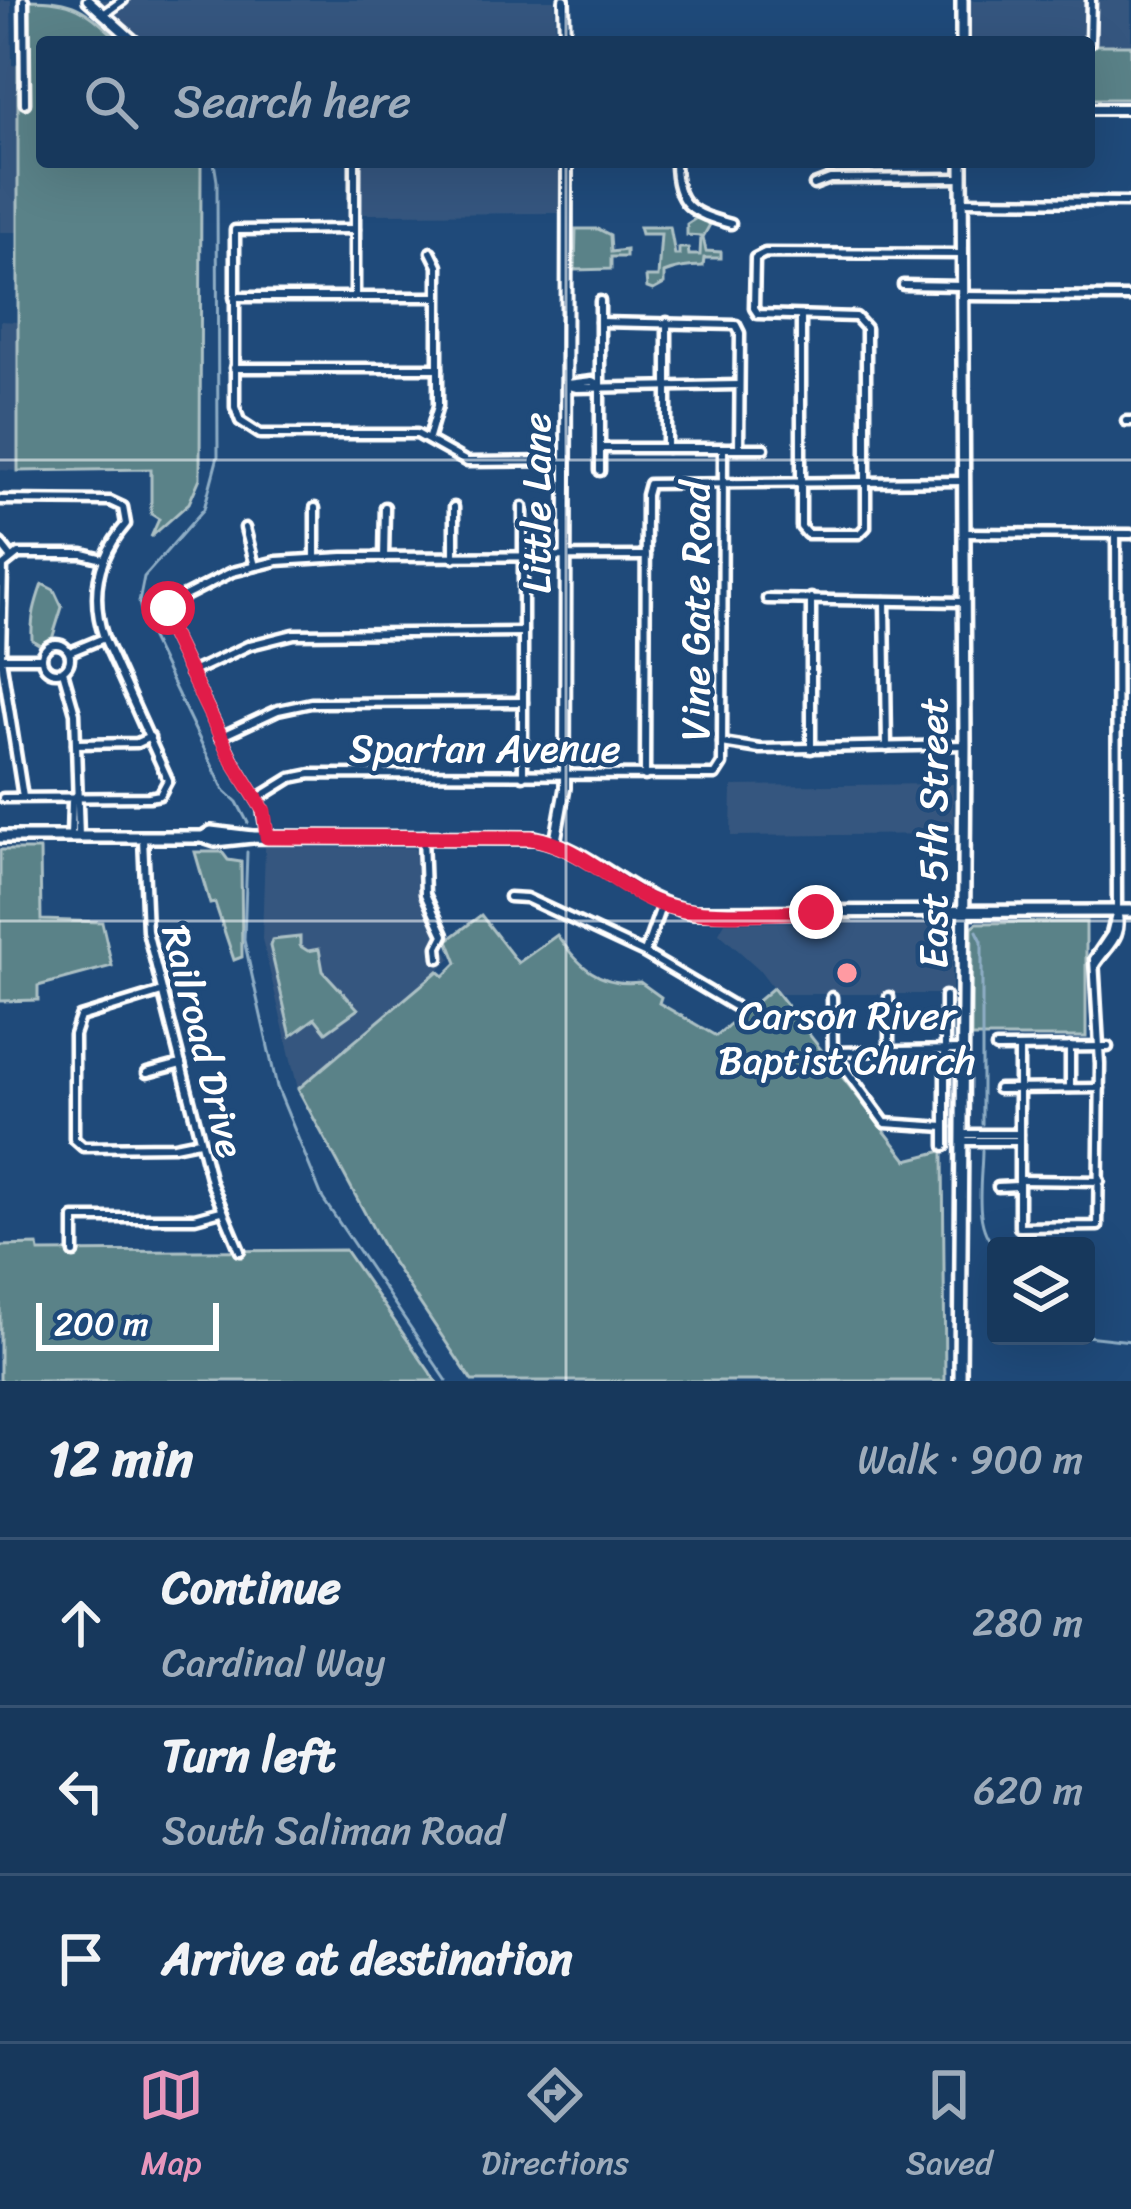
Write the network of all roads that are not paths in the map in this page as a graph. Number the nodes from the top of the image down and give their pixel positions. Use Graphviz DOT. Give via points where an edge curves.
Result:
graph roads {
  1 [pos="24,0"];
  2 [pos="88,0"];
  3 [pos="123,0"];
  4 [pos="564,0"];
  5 [pos="962,0"];
  6 [pos="1090,0"];
  7 [pos="105,13"];
  8 [pos="129,36"];
  9 [pos="565,36"];
  10 [pos="962,36"];
  11 [pos="1090,36"];
  12 [pos="26,104"];
  13 [pos="1095,109"];
  14 [pos="1131,109"];
  15 [pos="355,168"];
  16 [pos="567,168"];
  17 [pos="675,168"];
  18 [pos="962,168"];
  19 [pos="962,178"];
  20 [pos="814,185"];
  21 [pos="962,201"];
  22 [pos="1131,202"];
  23 [pos="731,224"];
  24 [pos="355,229"];
  25 [pos="430,252"];
  26 [pos="963,254"];
  27 [pos="903,285"];
  28 [pos="963,291"];
  29 [pos="234,297"];
  30 [pos="355,297"];
  31 [pos="437,297"];
  32 [pos="1131,297"];
  33 [pos="600,301"];
  34 [pos="801,316"];
  35 [pos="600,322"];
  36 [pos="667,322"];
  37 [pos="234,368"];
  38 [pos="438,368"];
  39 [pos="566,385"];
  40 [pos="600,385"];
  41 [pos="667,385"];
  42 [pos="740,385"];
  43 [pos="429,437"];
  44 [pos="600,448"];
  45 [pos="667,448"];
  46 [pos="722,448"];
  47 [pos="739,448"];
  48 [pos="764,448"];
  49 [pos="566,461"];
  50 [pos="600,471"];
  51 [pos="866,481"];
  52 [pos="964,481"];
  53 [pos="722,482"];
  54 [pos="801,482"];
  55 [pos="0,500"];
  56 [pos="385,507"];
  57 [pos="454,507"];
  58 [pos="524,507"];
  59 [pos="315,508"];
  60 [pos="245,528"];
  61 [pos="964,533"];
  62 [pos="1116,534"];
  63 [pos="1131,534"];
  64 [pos="0,543"];
  65 [pos="566,556"];
  66 [pos="646,556"];
  67 [pos="11,557"];
  68 [pos="385,557"];
  69 [pos="454,557"];
  70 [pos="524,557"];
  71 [pos="315,558"];
  72 [pos="103,559"];
  73 [pos="255,566"];
  74 [pos="811,598"];
  75 [pos="767,599"];
  76 [pos="885,601"];
  77 [pos="964,602"];
  78 [pos="524,632"];
  79 [pos="104,638"];
  80 [pos="70,652"];
  81 [pos="1,658"];
  82 [pos="42,658"];
  83 [pos="63,671"];
  84 [pos="190,673"];
  85 [pos="523,702"];
  86 [pos="151,737"];
  87 [pos="220,737"];
  88 [pos="722,743"];
  89 [pos="76,744"];
  90 [pos="964,745"];
  91 [pos="887,747"];
  92 [pos="811,749"];
  93 [pos="718,773"];
  94 [pos="524,776"];
  95 [pos="566,776"];
  96 [pos="645,776"];
  97 [pos="76,796"];
  98 [pos="3,798"];
  99 [pos="23,798"];
  100 [pos="257,800"];
  101 [pos="423,836"];
  102 [pos="75,837"];
  103 [pos="267,837"];
  104 [pos="0,838"];
  105 [pos="143,838"];
  106 [pos="555,843"];
  107 [pos="509,897"];
  108 [pos="662,904"];
  109 [pos="1117,911"];
  110 [pos="1131,911"];
  111 [pos="962,912"];
  112 [pos="644,953"];
  113 [pos="439,958"];
  114 [pos="162,992"];
  115 [pos="945,996"];
  116 [pos="832,997"];
  117 [pos="889,998"];
  118 [pos="734,1006"];
  119 [pos="1070,1047"];
  120 [pos="1103,1047"];
  121 [pos="996,1048"];
  122 [pos="1019,1048"];
  123 [pos="961,1050"];
  124 [pos="889,1051"];
  125 [pos="945,1051"];
  126 [pos="833,1052"];
  127 [pos="181,1064"];
  128 [pos="147,1073"];
  129 [pos="1070,1088"];
  130 [pos="1100,1088"];
  131 [pos="998,1089"];
  132 [pos="1019,1089"];
  133 [pos="945,1126"];
  134 [pos="1019,1137"];
  135 [pos="961,1138"];
  136 [pos="200,1141"];
  137 [pos="945,1146"];
  138 [pos="1100,1181"];
  139 [pos="1019,1184"];
  140 [pos="998,1186"];
  141 [pos="221,1211"];
  142 [pos="240,1251"];
  143 [pos="74,1253"];
  144 [pos="960,1381"];
  1 -- 12 [label="street"];
  2 -- 7 [label="street"];
  3 -- 7 [label="street"];
  4 -- 9 [label="street"];
  5 -- 10 [label="main road"];
  6 -- 11 [label="street"];
  7 -- 8 [label="street"];
  13 -- 14 [label="street"];
  15 -- 24 [label="street"];
  16 -- 39 [label="street, Little Lane"];
  17 -- 23 [label="street" via="676,188 693,212"];
  18 -- 19 [label="main road, East 5th Street"];
  19 -- 20 [label="street"];
  19 -- 21 [label="main road, East 5th Street"];
  21 -- 22 [label="street"];
  21 -- 26 [label="main road, East 5th Street"];
  24 -- 29 [label="street" via="235,230"];
  24 -- 30 [label="street"];
  25 -- 31 [label="street"];
  26 -- 28 [label="main road, East 5th Street"];
  26 -- 34 [label="street" via="755,257 758,314"];
  27 -- 28 [label="street"];
  28 -- 32 [label="street"];
  28 -- 52 [label="main road, East 5th Street"];
  29 -- 30 [label="street"];
  29 -- 37 [label="street"];
  30 -- 31 [label="street"];
  31 -- 38 [label="street"];
  33 -- 35 [label="street"];
  34 -- 51 [label="street" via="863,320"];
  34 -- 54 [label="street"];
  35 -- 36 [label="street"];
  35 -- 40 [label="street"];
  36 -- 41 [label="street"];
  36 -- 42 [label="street" via="737,327"];
  37 -- 38 [label="street"];
  37 -- 43 [label="street" via="235,407 260,434"];
  38 -- 43 [label="street"];
  39 -- 40 [label="street"];
  39 -- 49 [label="street, Little Lane"];
  40 -- 41 [label="street"];
  40 -- 44 [label="street"];
  41 -- 42 [label="street"];
  41 -- 45 [label="street"];
  42 -- 47 [label="street"];
  43 -- 49 [label="street" via="467,462"];
  44 -- 45 [label="street"];
  44 -- 50 [label="street"];
  45 -- 46 [label="street"];
  46 -- 47 [label="street"];
  46 -- 53 [label="street, Vine Gate Road"];
  47 -- 48 [label="street"];
  49 -- 65 [label="street, Little Lane"];
  51 -- 52 [label="street"];
  51 -- 54 [label="street"];
  51 -- 54 [label="street" via="864,532 803,532"];
  52 -- 61 [label="main road, East 5th Street"];
  53 -- 54 [label="street"];
  53 -- 66 [label="street" via="652,483"];
  53 -- 88 [label="street, Vine Gate Road"];
  55 -- 72 [label="street" via="110,501 126,511 126,524"];
  56 -- 68 [label="street"];
  57 -- 69 [label="street"];
  58 -- 70 [label="street"];
  59 -- 71 [label="street"];
  60 -- 73 [label="street"];
  61 -- 62 [label="street"];
  61 -- 77 [label="main road, East 5th Street"];
  62 -- 63 [label="street"];
  62 -- 109 [label="street"];
  64 -- 67 [label="street"];
  65 -- 66 [label="street"];
  65 -- 70 [label="street"];
  65 -- 95 [label="street, Little Lane"];
  66 -- 96 [label="street"];
  67 -- 72 [label="street"];
  67 -- 81 [label="street" via="3,566"];
  68 -- 69 [label="street"];
  68 -- 71 [label="street"];
  69 -- 70 [label="street"];
  70 -- 78 [label="street"];
  71 -- 73 [label="street"];
  72 -- 79 [label="street" via="96,594"];
  73 -- 84 [label="street" via="171,603 166,620"];
  74 -- 75 [label="street"];
  74 -- 76 [label="street"];
  74 -- 92 [label="street"];
  76 -- 77 [label="street"];
  76 -- 91 [label="street"];
  77 -- 90 [label="main road, East 5th Street"];
  78 -- 84 [label="street" via="294,634"];
  78 -- 85 [label="street"];
  79 -- 80 [label="street"];
  79 -- 86 [label="street"];
  80 -- 82 [label="street" via="54,644"];
  80 -- 83 [label="street"];
  81 -- 82 [label="street"];
  81 -- 99 [label="street"];
  82 -- 83 [label="street" via="49,670"];
  83 -- 89 [label="street"];
  84 -- 87 [label="street"];
  85 -- 87 [label="street" via="311,703"];
  85 -- 94 [label="street"];
  86 -- 89 [label="street"];
  86 -- 97 [label="street" via="167,772 165,789 149,797"];
  87 -- 100 [label="street"];
  88 -- 92 [label="street"];
  88 -- 93 [label="street, Vine Gate Road"];
  89 -- 97 [label="street"];
  90 -- 91 [label="street"];
  90 -- 111 [label="main road, East 5th Street"];
  91 -- 92 [label="street"];
  93 -- 96 [label="street, Spartan Avenue"];
  94 -- 95 [label="street, Spartan Avenue"];
  94 -- 100 [label="street, Spartan Avenue" via="310,773"];
  95 -- 96 [label="street, Spartan Avenue"];
  95 -- 106 [label="street, Little Lane"];
  97 -- 99 [label="street"];
  97 -- 102 [label="street"];
  98 -- 99 [label="street"];
  100 -- 103 [label="street"];
  101 -- 103 [label="main road"];
  101 -- 106 [label="main road"];
  101 -- 113 [label="street" via="425,894 444,935"];
  102 -- 104 [label="main road"];
  102 -- 105 [label="main road"];
  103 -- 105 [label="main road"];
  105 -- 114 [label="street, Railroad Drive" via="143,904"];
  106 -- 108 [label="main road"];
  107 -- 112 [label="street"];
  108 -- 111 [label="main road" via="701,912"];
  108 -- 112 [label="street"];
  109 -- 110 [label="main road"];
  109 -- 111 [label="main road"];
  109 -- 120 [label="street" via="1094,956"];
  111 -- 123 [label="main road, East 5th Street"];
  112 -- 118 [label="street"];
  114 -- 127 [label="street, Railroad Drive"];
  114 -- 136 [label="street" via="80,1017 75,1141"];
  115 -- 125 [label="street"];
  116 -- 126 [label="street"];
  117 -- 124 [label="street"];
  119 -- 120 [label="street"];
  119 -- 122 [label="street"];
  119 -- 129 [label="street"];
  120 -- 130 [label="street"];
  121 -- 122 [label="street"];
  122 -- 132 [label="street"];
  123 -- 125 [label="street"];
  123 -- 135 [label="main road, East 5th Street"];
  124 -- 125 [label="street"];
  124 -- 126 [label="street"];
  125 -- 133 [label="street"];
  126 -- 133 [label="street" via="888,1126"];
  127 -- 128 [label="street"];
  127 -- 136 [label="street, Railroad Drive"];
  129 -- 130 [label="street"];
  129 -- 132 [label="street"];
  130 -- 138 [label="street"];
  131 -- 132 [label="street"];
  132 -- 134 [label="street"];
  133 -- 137 [label="street"];
  134 -- 135 [label="street"];
  134 -- 139 [label="street"];
  135 -- 144 [label="main road, East 5th Street"];
  136 -- 141 [label="street, Railroad Drive"];
  138 -- 139 [label="street"];
  138 -- 139 [label="street" via="1096,1227 1019,1227"];
  139 -- 140 [label="street"];
  141 -- 142 [label="street, Railroad Drive"];
  141 -- 143 [label="street" via="74,1218"];
}
